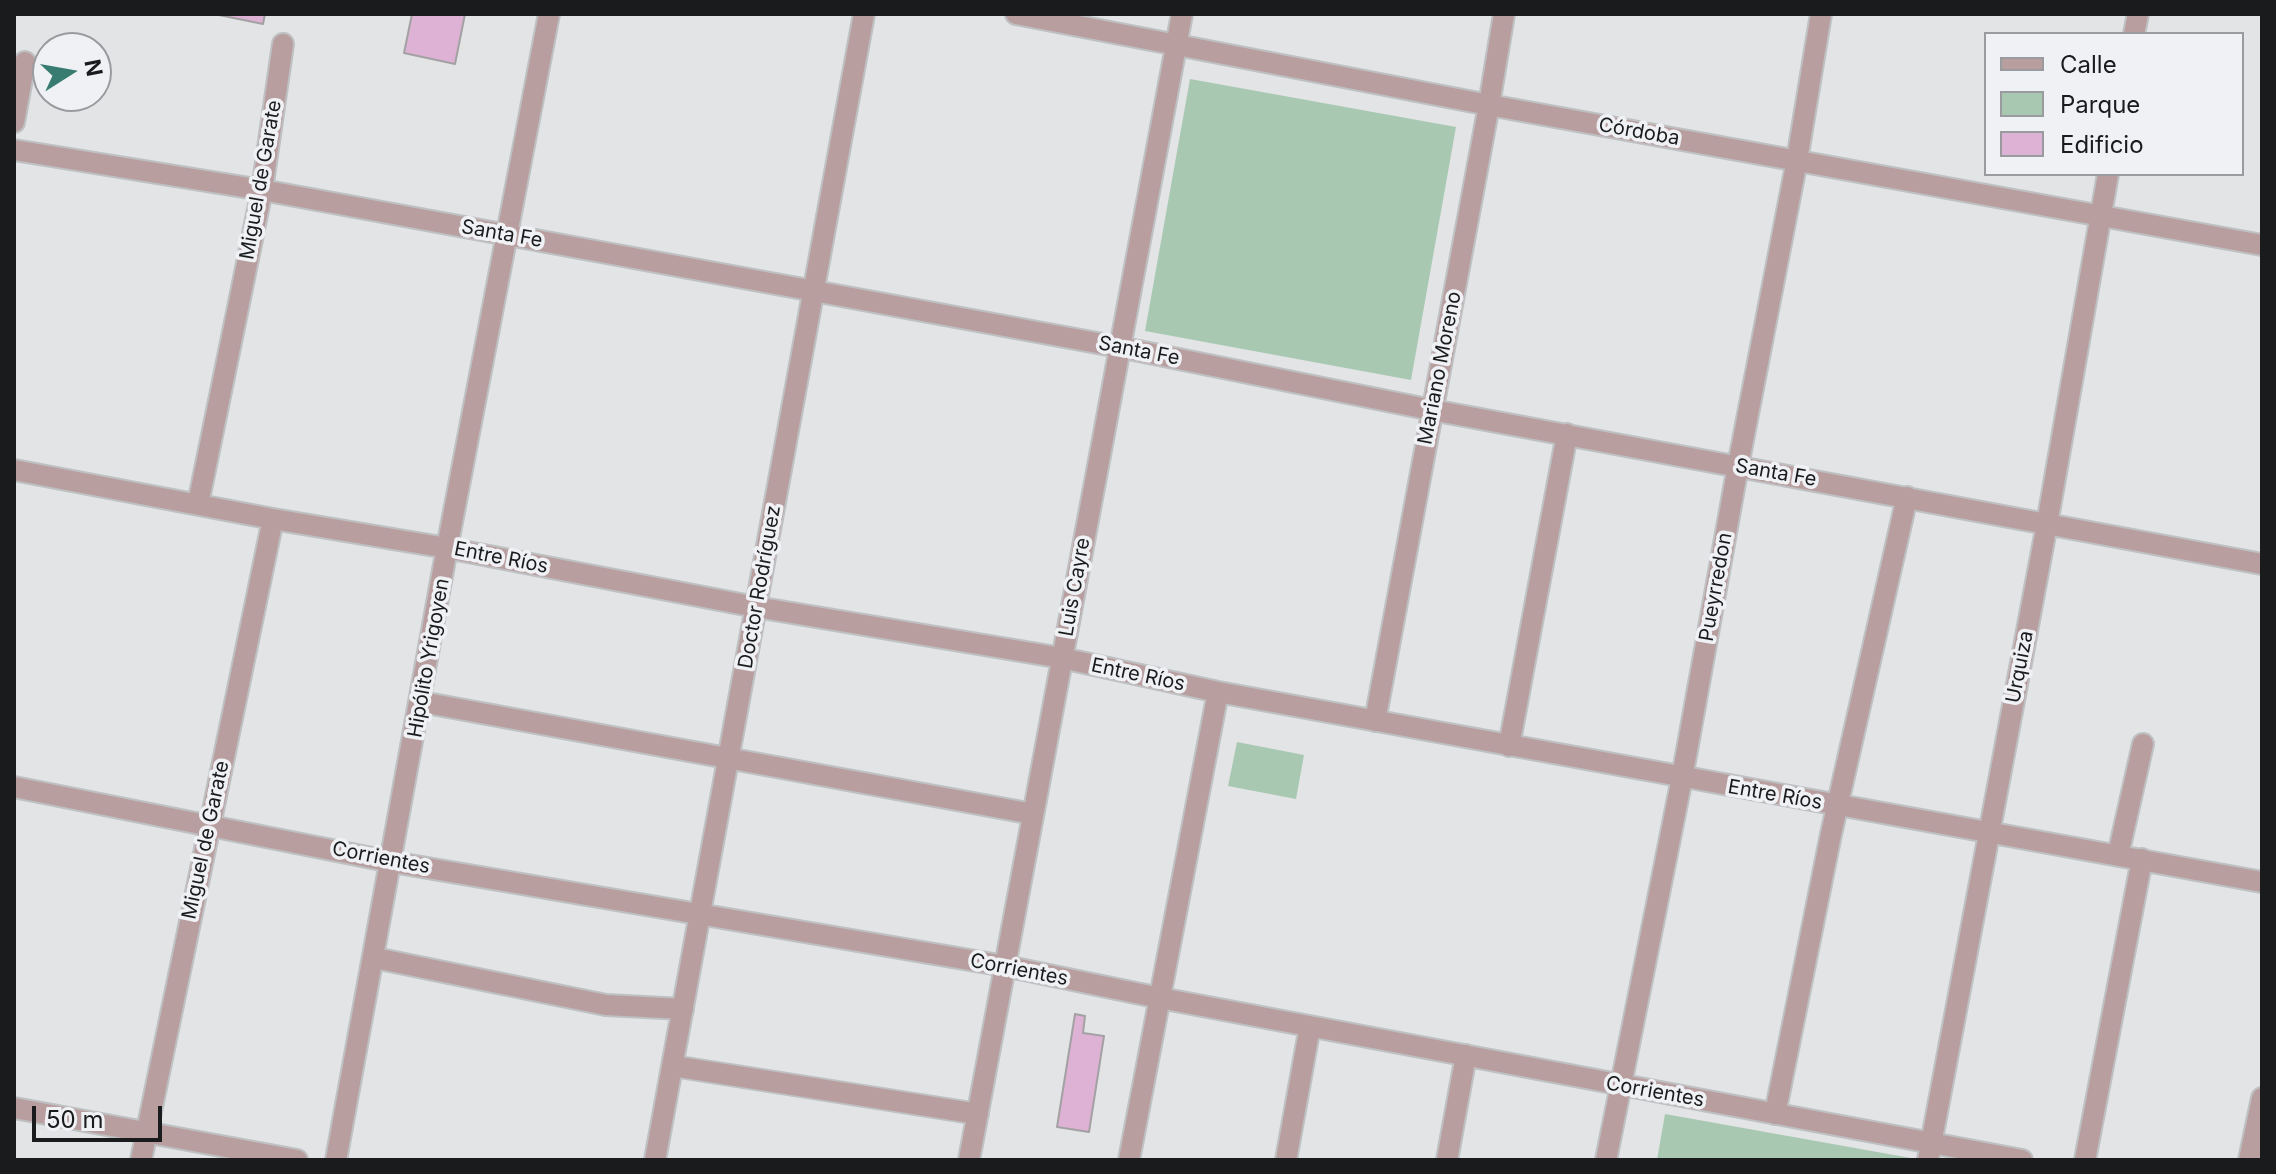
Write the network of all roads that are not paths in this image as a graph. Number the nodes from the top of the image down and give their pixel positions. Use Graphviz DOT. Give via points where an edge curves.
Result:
graph roads {
  1 [pos="549,14"];
  2 [pos="864,14"];
  3 [pos="1016,14"];
  4 [pos="1182,14"];
  5 [pos="1504,14"];
  6 [pos="1821,14"];
  7 [pos="283,44"];
  8 [pos="1176,44"];
  9 [pos="25,62"];
  10 [pos="1489,105"];
  11 [pos="14,122"];
  12 [pos="14,150"];
  13 [pos="1797,160"];
  14 [pos="2108,176"];
  15 [pos="262,190"];
  16 [pos="2100,216"];
  17 [pos="509,235"];
  18 [pos="2262,245"];
  19 [pos="814,291"];
  20 [pos="1119,347"];
  21 [pos="1432,410"];
  22 [pos="1567,434"];
  23 [pos="1738,466"];
  24 [pos="14,470"];
  25 [pos="1907,497"];
  26 [pos="198,504"];
  27 [pos="273,519"];
  28 [pos="2047,524"];
  29 [pos="447,548"];
  30 [pos="2262,564"];
  31 [pos="756,607"];
  32 [pos="1062,658"];
  33 [pos="1218,692"];
  34 [pos="421,702"];
  35 [pos="1375,721"];
  36 [pos="2143,744"];
  37 [pos="1509,746"];
  38 [pos="729,758"];
  39 [pos="1682,778"];
  40 [pos="14,787"];
  41 [pos="1839,806"];
  42 [pos="1033,814"];
  43 [pos="209,824"];
  44 [pos="1988,831"];
  45 [pos="2118,855"];
  46 [pos="2142,859"];
  47 [pos="392,862"];
  48 [pos="2262,882"];
  49 [pos="700,913"];
  50 [pos="375,958"];
  51 [pos="1005,966"];
  52 [pos="1160,998"];
  53 [pos="683,1009"];
  54 [pos="1310,1026"];
  55 [pos="1466,1055"];
  56 [pos="673,1066"];
  57 [pos="1620,1086"];
  58 [pos="2262,1098"];
  59 [pos="14,1108"];
  60 [pos="978,1114"];
  61 [pos="1775,1114"];
  62 [pos="147,1133"];
  63 [pos="1929,1151"];
  64 [pos="141,1160"];
  65 [pos="297,1160"];
  66 [pos="336,1160"];
  67 [pos="655,1160"];
  68 [pos="969,1160"];
  69 [pos="1129,1160"];
  70 [pos="1286,1160"];
  71 [pos="1447,1160"];
  72 [pos="1606,1160"];
  73 [pos="2022,1160"];
  74 [pos="2085,1160"];
  75 [pos="2249,1160"];
  1 -- 17 [label="street, Hipólito Yrigoyen"];
  2 -- 19 [label="street, Doctor Rodríguez"];
  3 -- 8 [label="street, Córdoba"];
  4 -- 8 [label="street, Luis Cayre"];
  5 -- 10 [label="street, Mariano Moreno"];
  6 -- 13 [label="street, Pueyrredon"];
  7 -- 15 [label="street, Miguel de Garate"];
  8 -- 10 [label="street, Córdoba"];
  8 -- 20 [label="street, Luis Cayre"];
  9 -- 11 [label="street"];
  10 -- 13 [label="street, Córdoba"];
  10 -- 21 [label="street, Mariano Moreno"];
  12 -- 15 [label="street, Santa Fe"];
  13 -- 16 [label="street, Córdoba"];
  13 -- 23 [label="street, Pueyrredon"];
  14 -- 16 [label="street, Urquiza"];
  15 -- 17 [label="street, Santa Fe"];
  15 -- 26 [label="street, Miguel de Garate"];
  16 -- 18 [label="street, Córdoba"];
  16 -- 28 [label="street, Urquiza"];
  17 -- 19 [label="street, Santa Fe"];
  17 -- 29 [label="street, Hipólito Yrigoyen"];
  19 -- 20 [label="street, Santa Fe"];
  19 -- 31 [label="street, Doctor Rodríguez"];
  20 -- 21 [label="street, Santa Fe"];
  20 -- 32 [label="street, Luis Cayre"];
  21 -- 22 [label="street, Santa Fe"];
  21 -- 35 [label="street, Mariano Moreno"];
  22 -- 23 [label="street, Santa Fe"];
  22 -- 37 [label="street"];
  23 -- 25 [label="street, Santa Fe"];
  23 -- 39 [label="street, Pueyrredon"];
  24 -- 26 [label="street, Entre Ríos"];
  25 -- 28 [label="street, Santa Fe"];
  25 -- 41 [label="street"];
  26 -- 27 [label="street, Entre Ríos"];
  27 -- 29 [label="street, Entre Ríos"];
  27 -- 43 [label="street, Miguel de Garate"];
  28 -- 30 [label="street, Santa Fe"];
  28 -- 44 [label="street, Urquiza"];
  29 -- 31 [label="street, Entre Ríos"];
  29 -- 34 [label="street, Hipólito Yrigoyen"];
  31 -- 32 [label="street, Entre Ríos"];
  31 -- 38 [label="street, Doctor Rodríguez"];
  32 -- 33 [label="street, Entre Ríos"];
  32 -- 42 [label="street, Luis Cayre"];
  33 -- 35 [label="street, Entre Ríos"];
  33 -- 52 [label="street"];
  34 -- 38 [label="street"];
  34 -- 47 [label="street, Hipólito Yrigoyen"];
  35 -- 37 [label="street, Entre Ríos"];
  36 -- 45 [label="street"];
  37 -- 39 [label="street, Entre Ríos"];
  38 -- 42 [label="street"];
  38 -- 49 [label="street, Doctor Rodríguez"];
  39 -- 41 [label="street, Entre Ríos"];
  39 -- 57 [label="street, Pueyrredon"];
  40 -- 43 [label="street, Corrientes"];
  41 -- 44 [label="street, Entre Ríos"];
  41 -- 61 [label="street"];
  42 -- 51 [label="street, Luis Cayre"];
  43 -- 47 [label="street, Corrientes"];
  43 -- 62 [label="street, Miguel de Garate"];
  44 -- 45 [label="street, Entre Ríos"];
  44 -- 63 [label="street, Urquiza"];
  45 -- 46 [label="street, Entre Ríos"];
  46 -- 48 [label="street, Entre Ríos"];
  46 -- 74 [label="street"];
  47 -- 49 [label="street, Corrientes"];
  47 -- 50 [label="street, Hipólito Yrigoyen"];
  49 -- 51 [label="street, Corrientes"];
  49 -- 53 [label="street, Doctor Rodríguez"];
  50 -- 53 [label="street" via="606,1005"];
  50 -- 66 [label="street, Hipólito Yrigoyen"];
  51 -- 52 [label="street, Corrientes"];
  51 -- 60 [label="street, Luis Cayre"];
  52 -- 54 [label="street, Corrientes"];
  52 -- 69 [label="street"];
  53 -- 56 [label="street, Doctor Rodríguez"];
  54 -- 55 [label="street, Corrientes"];
  54 -- 70 [label="street"];
  55 -- 57 [label="street, Corrientes"];
  55 -- 71 [label="street"];
  56 -- 60 [label="street"];
  56 -- 67 [label="street, Doctor Rodríguez"];
  57 -- 61 [label="street, Corrientes"];
  57 -- 72 [label="street, Pueyrredon"];
  58 -- 75 [label="street"];
  59 -- 62 [label="street"];
  60 -- 68 [label="street, Luis Cayre"];
  61 -- 63 [label="street, Corrientes"];
  62 -- 64 [label="street, Miguel de Garate"];
  62 -- 65 [label="street"];
  63 -- 73 [label="street, Corrientes"];
}
